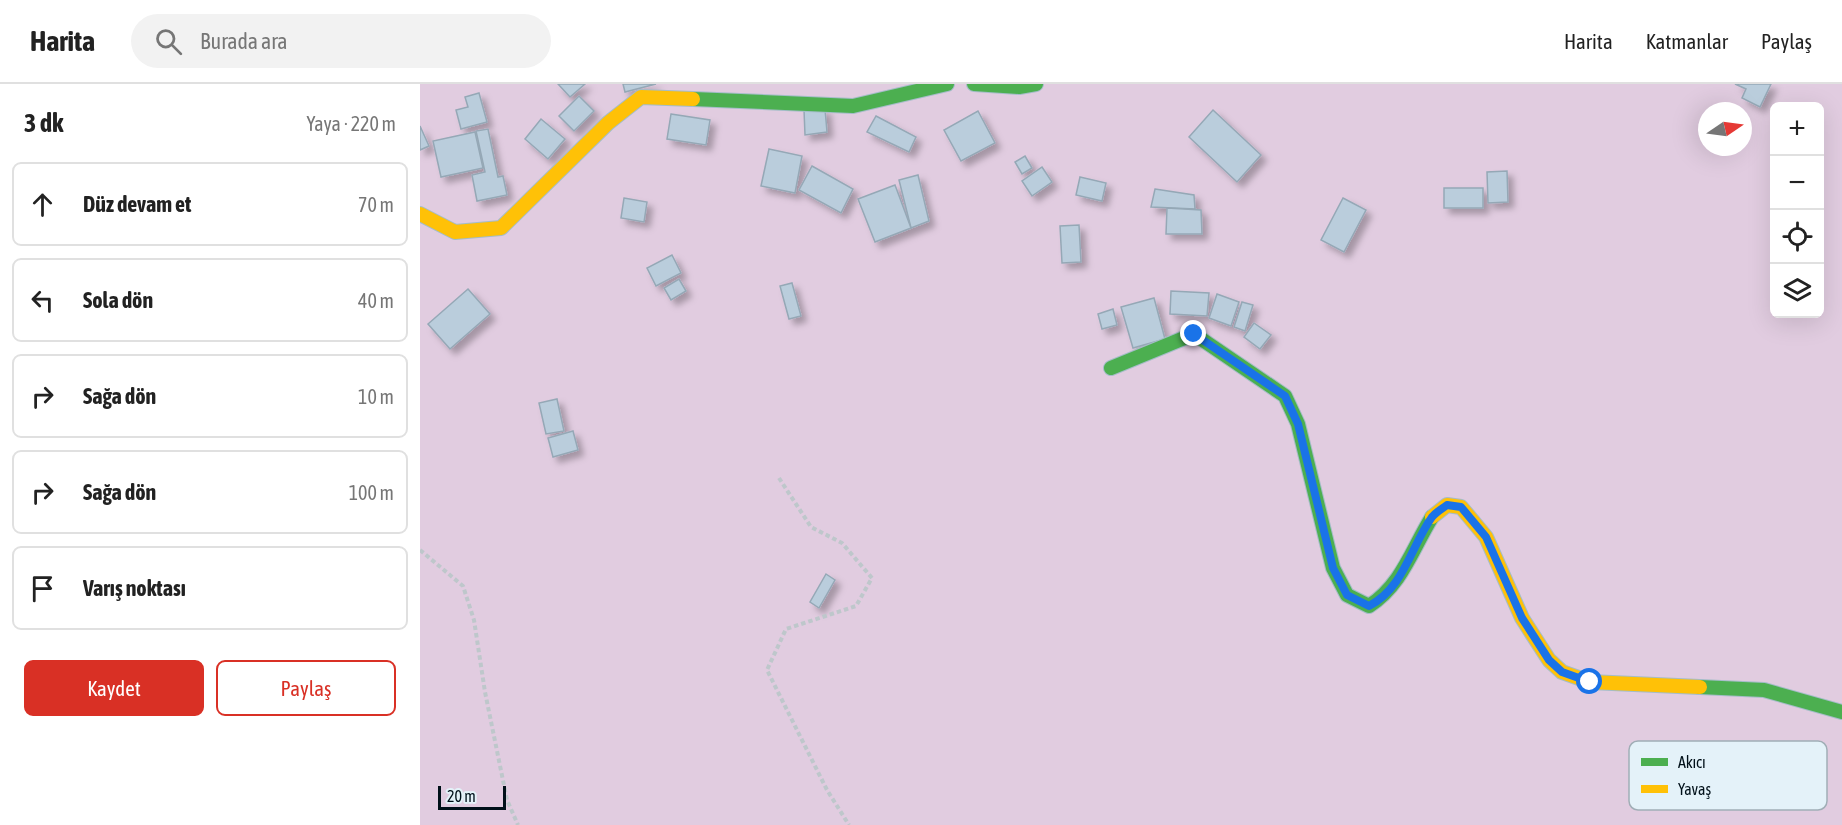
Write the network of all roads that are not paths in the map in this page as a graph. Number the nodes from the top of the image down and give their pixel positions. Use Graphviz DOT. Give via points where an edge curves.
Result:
graph roads {
  1 [pos="947,84"];
  2 [pos="974,84"];
  3 [pos="1036,84"];
  4 [pos="420,214"];
  5 [pos="1112,368"];
  6 [pos="1842,712"];
  1 -- 4 [label="street" via="853,106 641,97 608,123 501,228 455,232"];
  2 -- 3 [label="street"];
  5 -- 6 [label="street" via="1194,334 1285,396 1298,424 1333,568 1347,595 1369,606 1381,599 1399,577 1433,516 1447,505 1461,507 1486,537 1522,618 1549,660 1562,672 1590,682 1764,690"];
}
